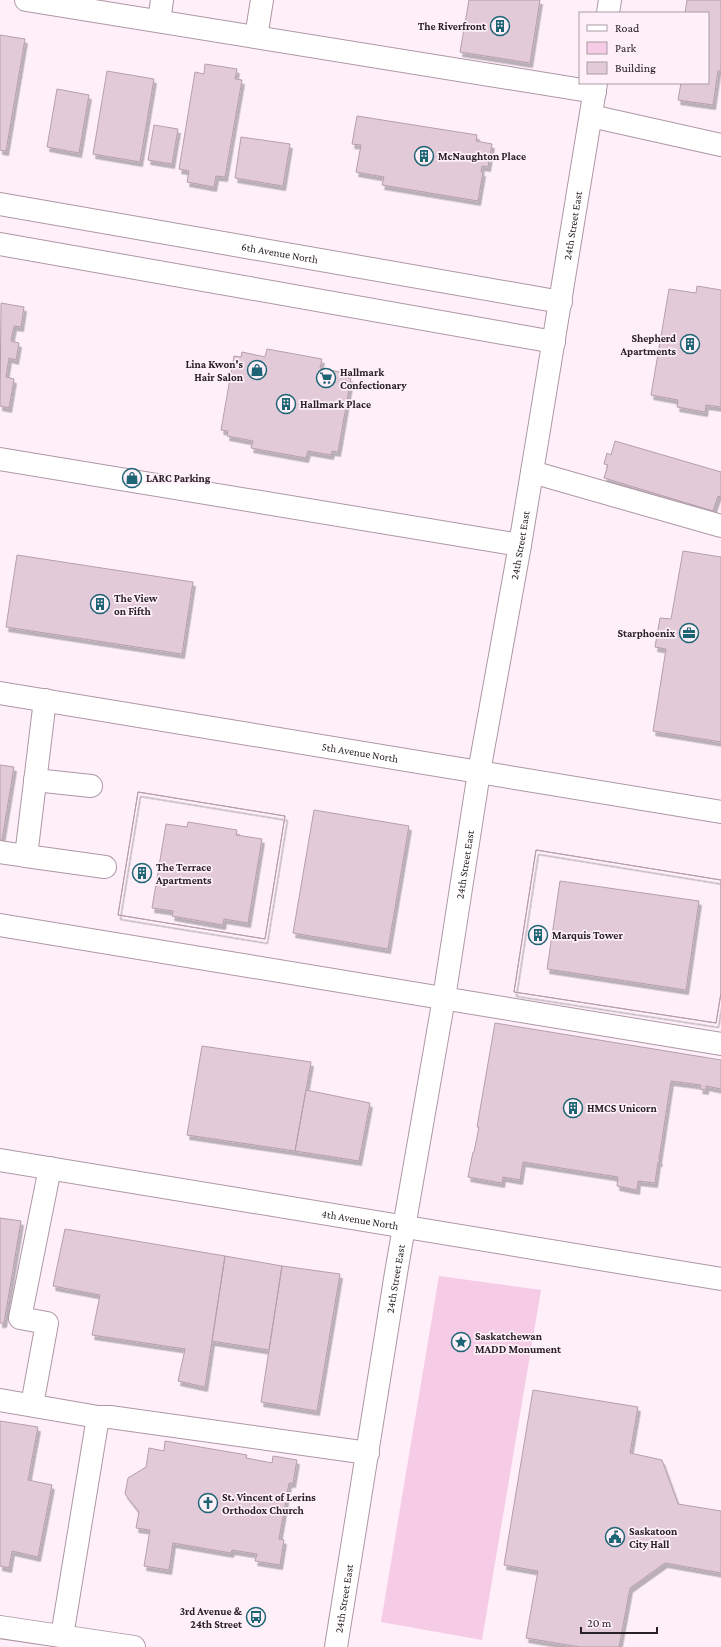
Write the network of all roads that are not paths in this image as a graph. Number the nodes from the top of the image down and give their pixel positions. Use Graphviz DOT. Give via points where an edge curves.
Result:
graph roads {
  1 [pos="26,0"];
  2 [pos="162,0"];
  3 [pos="262,0"];
  4 [pos="610,0"];
  5 [pos="608,12"];
  6 [pos="159,21"];
  7 [pos="256,37"];
  8 [pos="596,87"];
  9 [pos="591,116"];
  10 [pos="721,144"];
  11 [pos="0,204"];
  12 [pos="0,244"];
  13 [pos="560,302"];
  14 [pos="554,342"];
  15 [pos="0,459"];
  16 [pos="532,472"];
  17 [pos="721,526"];
  18 [pos="520,545"];
  19 [pos="0,693"];
  20 [pos="45,700"];
  21 [pos="479,772"];
  22 [pos="35,780"];
  23 [pos="90,786"];
  24 [pos="721,812"];
  25 [pos="0,852"];
  26 [pos="26,856"];
  27 [pos="105,867"];
  28 [pos="0,925"];
  29 [pos="444,998"];
  30 [pos="721,1044"];
  31 [pos="0,1160"];
  32 [pos="50,1168"];
  33 [pos="404,1226"];
  34 [pos="721,1279"];
  35 [pos="0,1400"];
  36 [pos="32,1405"];
  37 [pos="98,1417"];
  38 [pos="368,1453"];
  39 [pos="0,1627"];
  40 [pos="62,1636"];
  41 [pos="134,1647"];
  42 [pos="336,1647"];
  1 -- 6 [label="street"];
  2 -- 6 [label="street"];
  3 -- 7 [label="street"];
  4 -- 5 [label="street"];
  6 -- 7 [label="street"];
  7 -- 8 [label="street"];
  8 -- 9 [label="street, 24th Street East"];
  9 -- 10 [label="street"];
  9 -- 13 [label="street, 24th Street East"];
  11 -- 13 [label="street, 6th Avenue North"];
  12 -- 14 [label="street"];
  13 -- 14 [label="street, 24th Street East"];
  14 -- 16 [label="street, 24th Street East"];
  15 -- 18 [label="street"];
  16 -- 17 [label="street"];
  16 -- 18 [label="street, 24th Street East"];
  18 -- 21 [label="street, 24th Street East"];
  19 -- 20 [label="street, 5th Avenue North"];
  20 -- 21 [label="street, 5th Avenue North"];
  20 -- 22 [label="street"];
  21 -- 24 [label="street, 5th Avenue North"];
  21 -- 29 [label="street, 24th Street East"];
  22 -- 23 [label="street"];
  22 -- 26 [label="street"];
  25 -- 26 [label="street"];
  26 -- 27 [label="street"];
  28 -- 29 [label="street"];
  29 -- 30 [label="street"];
  29 -- 33 [label="street, 24th Street East"];
  31 -- 32 [label="street, 4th Avenue North"];
  32 -- 33 [label="street, 4th Avenue North"];
  32 -- 36 [label="street" via="20,1318 47,1323"];
  33 -- 34 [label="street, 4th Avenue North"];
  33 -- 38 [label="street, 24th Street East"];
  35 -- 36 [label="street"];
  36 -- 37 [label="street"];
  37 -- 38 [label="street"];
  37 -- 40 [label="street"];
  38 -- 42 [label="street, 24th Street East"];
  39 -- 40 [label="street"];
  40 -- 41 [label="street"];
}
